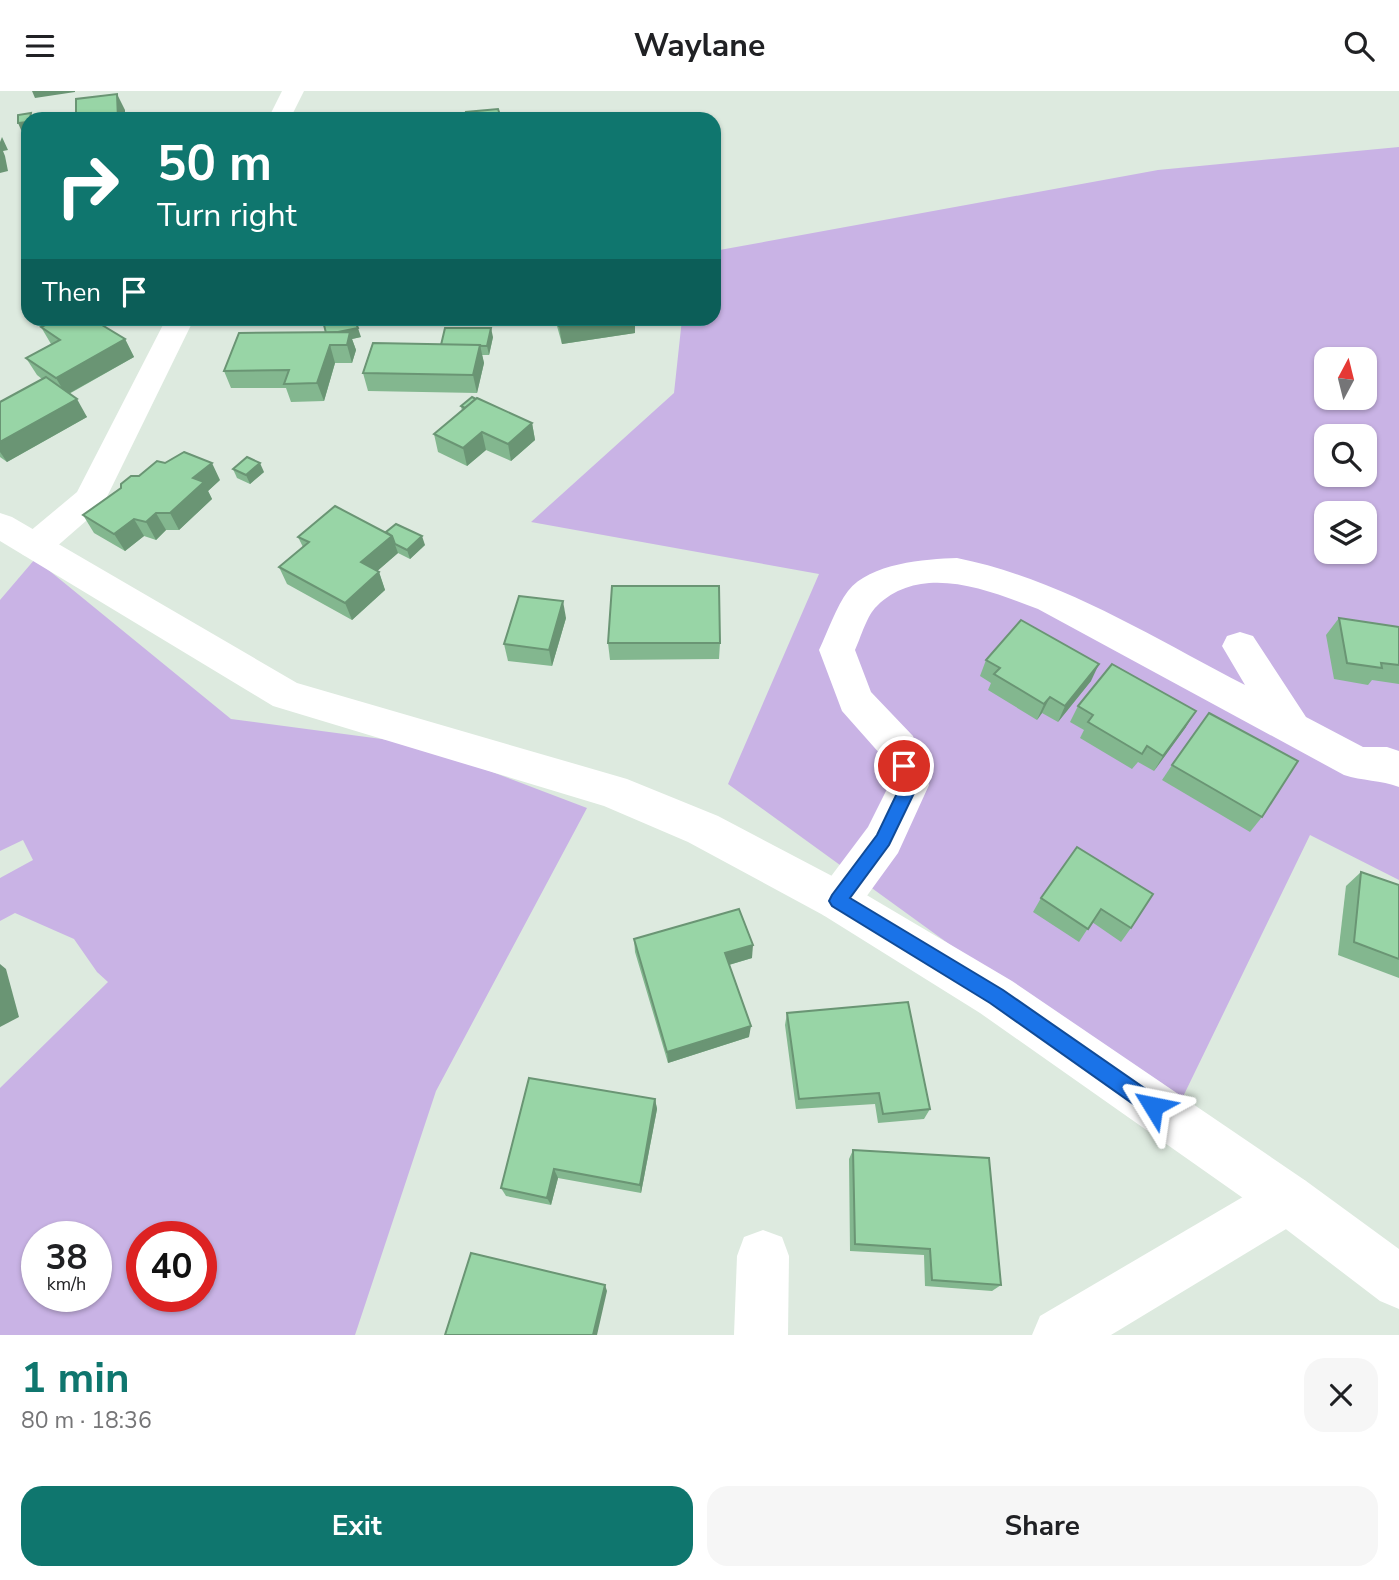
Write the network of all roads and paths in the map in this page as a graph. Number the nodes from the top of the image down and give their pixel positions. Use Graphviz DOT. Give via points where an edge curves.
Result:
graph roads {
  1 [pos="293,91"];
  2 [pos="282,112"];
  3 [pos="176,326"];
  4 [pos="18,535"];
  5 [pos="1240,646"];
  6 [pos="1293,729"];
  7 [pos="1395,765"];
  8 [pos="838,901"];
  9 [pos="1288,1199"];
  10 [pos="762,1256"];
  11 [pos="1399,1282"];
  12 [pos="761,1335"];
  13 [pos="1059,1335"];
  1 -- 2 [label="street"];
  3 -- 4 [label="street" via="90,499"];
  4 -- 8 [label="street" via="286,695 613,791 703,829"];
  5 -- 6 [label="street"];
  6 -- 7 [label="street" via="1358,763"];
  6 -- 8 [label="street" via="1051,600 992,578 957,571 923,572 890,580 862,598 838,650 855,700 899,748 909,785 883,840"];
  8 -- 9 [label="street" via="996,997"];
  9 -- 11 [label="street"];
  9 -- 13 [label="street"];
  10 -- 12 [label="street"];
}
